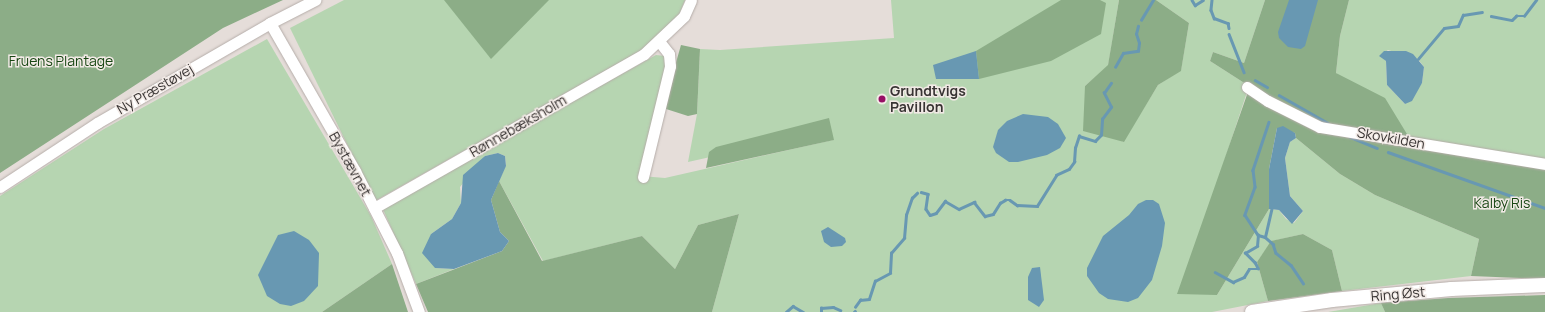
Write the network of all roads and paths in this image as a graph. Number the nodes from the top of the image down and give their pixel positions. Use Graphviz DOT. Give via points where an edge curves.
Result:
graph roads {
  1 [pos="315,0"];
  2 [pos="691,0"];
  3 [pos="270,23"];
  4 [pos="660,41"];
  5 [pos="1247,87"];
  6 [pos="1545,164"];
  7 [pos="643,177"];
  8 [pos="0,187"];
  9 [pos="374,208"];
  10 [pos="1545,286"];
  11 [pos="419,312"];
  12 [pos="1252,312"];
  1 -- 3 [label="street, Ny Præstøvej"];
  2 -- 4 [label="street, Rønnebæksholm" via="684,16"];
  3 -- 8 [label="street, Ny Præstøvej" via="97,123"];
  3 -- 9 [label="street, Bystævnet"];
  4 -- 7 [label="street" via="669,54 670,66"];
  4 -- 9 [label="street, Rønnebæksholm" via="644,54"];
  5 -- 6 [label="street, Skovkilden" via="1268,101 1320,127"];
  9 -- 11 [label="street, Bystævnet" via="397,253"];
  10 -- 12 [label="main road, Ring Øst" via="1451,289 1332,300"];
}
